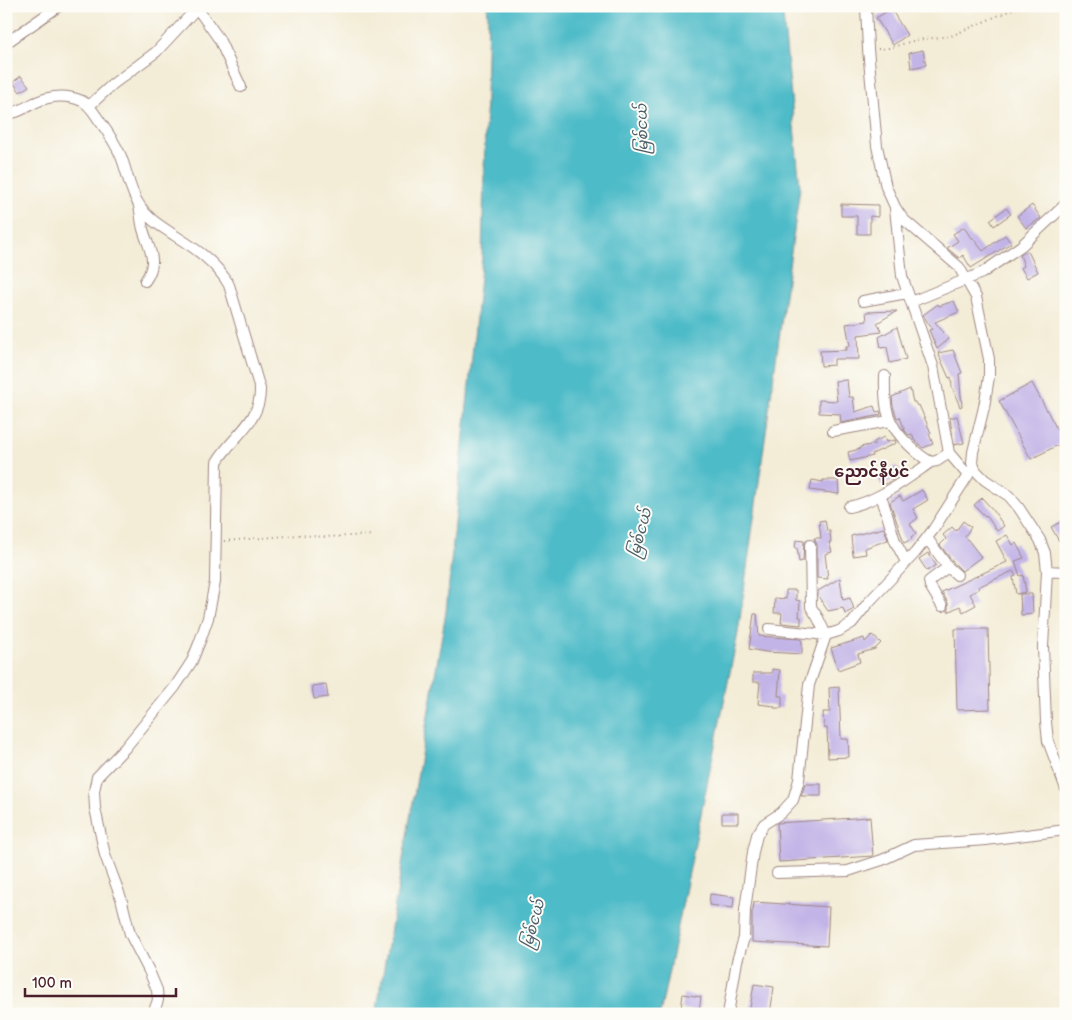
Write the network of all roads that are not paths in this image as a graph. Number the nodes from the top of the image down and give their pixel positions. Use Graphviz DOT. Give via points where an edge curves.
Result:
graph roads {
  1 [pos="59,6"];
  2 [pos="866,6"];
  3 [pos="196,7"];
  4 [pos="6,43"];
  5 [pos="241,87"];
  6 [pos="89,106"];
  7 [pos="6,114"];
  8 [pos="1066,204"];
  9 [pos="139,205"];
  10 [pos="895,207"];
  11 [pos="967,280"];
  12 [pos="145,281"];
  13 [pos="909,297"];
  14 [pos="863,300"];
  15 [pos="885,376"];
  16 [pos="889,421"];
  17 [pos="833,431"];
  18 [pos="949,454"];
  19 [pos="931,462"];
  20 [pos="971,470"];
  21 [pos="881,495"];
  22 [pos="849,507"];
  23 [pos="927,538"];
  24 [pos="810,545"];
  25 [pos="906,562"];
  26 [pos="948,567"];
  27 [pos="1047,571"];
  28 [pos="1066,572"];
  29 [pos="957,575"];
  30 [pos="942,606"];
  31 [pos="769,629"];
  32 [pos="826,634"];
  33 [pos="1066,789"];
  34 [pos="1066,830"];
  35 [pos="777,873"];
  36 [pos="153,1014"];
  37 [pos="728,1014"];
  1 -- 4 [label="street"];
  2 -- 10 [label="street" via="877,146 886,187"];
  3 -- 5 [label="street" via="219,39"];
  3 -- 6 [label="street" via="156,52 112,84"];
  6 -- 7 [label="street" via="80,100 58,96 34,103 15,114"];
  6 -- 9 [label="street" via="117,147"];
  8 -- 11 [label="street" via="1013,253"];
  9 -- 12 [label="street" via="153,260 151,273"];
  9 -- 36 [label="street" via="154,222 209,260 225,278 260,389 259,404 252,418 217,462 214,591 192,661 176,687 97,777 94,791 105,855 130,934 157,990 158,1000"];
  10 -- 11 [label="street" via="903,219 959,267"];
  10 -- 13 [label="street" via="900,265"];
  11 -- 13 [label="street"];
  11 -- 20 [label="street" via="976,298 989,377"];
  13 -- 14 [label="street"];
  13 -- 18 [label="street" via="933,366"];
  15 -- 16 [label="street"];
  16 -- 17 [label="street"];
  16 -- 19 [label="street" via="906,442"];
  18 -- 19 [label="street"];
  18 -- 20 [label="street"];
  19 -- 21 [label="street"];
  20 -- 23 [label="street"];
  20 -- 27 [label="street" via="1009,496 1043,546"];
  21 -- 22 [label="street"];
  21 -- 25 [label="street" via="895,541"];
  23 -- 25 [label="street"];
  23 -- 26 [label="street"];
  24 -- 32 [label="street" via="810,608"];
  25 -- 32 [label="street" via="852,622 839,631"];
  26 -- 29 [label="street"];
  26 -- 30 [label="street" via="929,581"];
  27 -- 28 [label="street"];
  27 -- 33 [label="street" via="1043,641 1046,722 1048,741"];
  31 -- 32 [label="street"];
  32 -- 37 [label="street" via="809,685 799,780 793,800 764,824 757,835 745,910 744,938"];
  34 -- 35 [label="street" via="914,845 848,871"];
}
